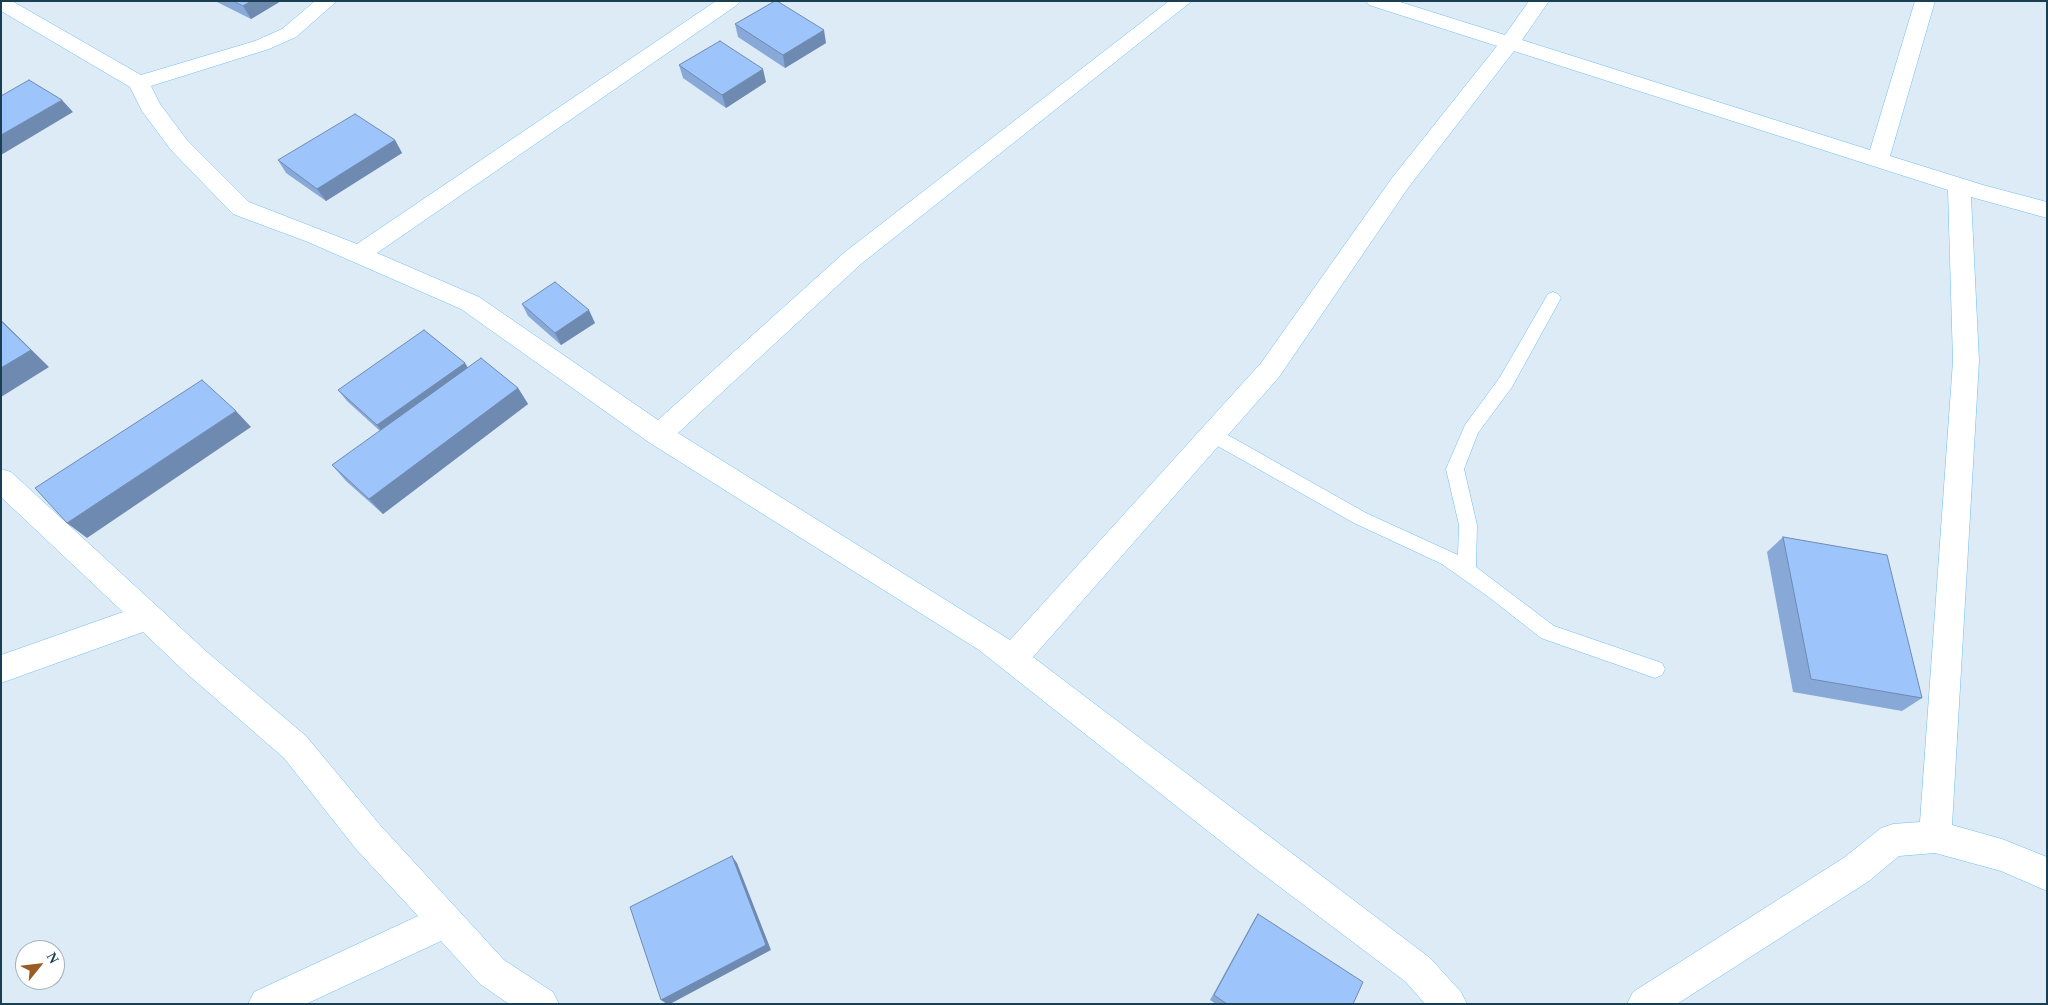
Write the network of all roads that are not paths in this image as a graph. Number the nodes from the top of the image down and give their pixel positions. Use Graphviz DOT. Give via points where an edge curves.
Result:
graph roads {
  1 [pos="327,1"];
  2 [pos="730,1"];
  3 [pos="1182,1"];
  4 [pos="1376,1"];
  5 [pos="1540,1"];
  6 [pos="1925,1"];
  7 [pos="1,3"];
  8 [pos="1509,44"];
  9 [pos="139,84"];
  10 [pos="1878,160"];
  11 [pos="1959,186"];
  12 [pos="2047,210"];
  13 [pos="359,254"];
  14 [pos="1554,298"];
  15 [pos="659,435"];
  16 [pos="1213,435"];
  17 [pos="1,480"];
  18 [pos="1467,571"];
  19 [pos="147,617"];
  20 [pos="1012,659"];
  21 [pos="1,669"];
  22 [pos="1655,669"];
  23 [pos="1936,837"];
  24 [pos="2047,874"];
  25 [pos="446,921"];
  26 [pos="266,1004"];
  27 [pos="541,1004"];
  28 [pos="1449,1004"];
  29 [pos="1645,1004"];
  1 -- 9 [label="street" via="280,37"];
  2 -- 13 [label="street"];
  3 -- 15 [label="street" via="853,258"];
  4 -- 8 [label="street"];
  5 -- 8 [label="street"];
  6 -- 10 [label="street"];
  7 -- 9 [label="street"];
  8 -- 10 [label="street"];
  8 -- 16 [label="street" via="1400,183 1270,370"];
  9 -- 13 [label="street" via="150,106 179,145 241,208"];
  10 -- 11 [label="street"];
  11 -- 12 [label="street"];
  11 -- 23 [label="street" via="1966,361"];
  13 -- 15 [label="street" via="470,303"];
  14 -- 18 [label="lane" via="1506,382 1471,430 1455,469 1468,525"];
  15 -- 20 [label="street" via="989,641"];
  16 -- 18 [label="lane" via="1360,518 1448,558"];
  16 -- 20 [label="street"];
  17 -- 19 [label="street"];
  18 -- 22 [label="lane" via="1548,632"];
  19 -- 21 [label="street"];
  19 -- 25 [label="street" via="294,747 368,837"];
  20 -- 28 [label="street" via="1418,970"];
  23 -- 24 [label="street" via="2002,854"];
  23 -- 29 [label="street" via="1893,840 1857,870"];
  25 -- 26 [label="street"];
  25 -- 27 [label="street" via="492,972"];
}
